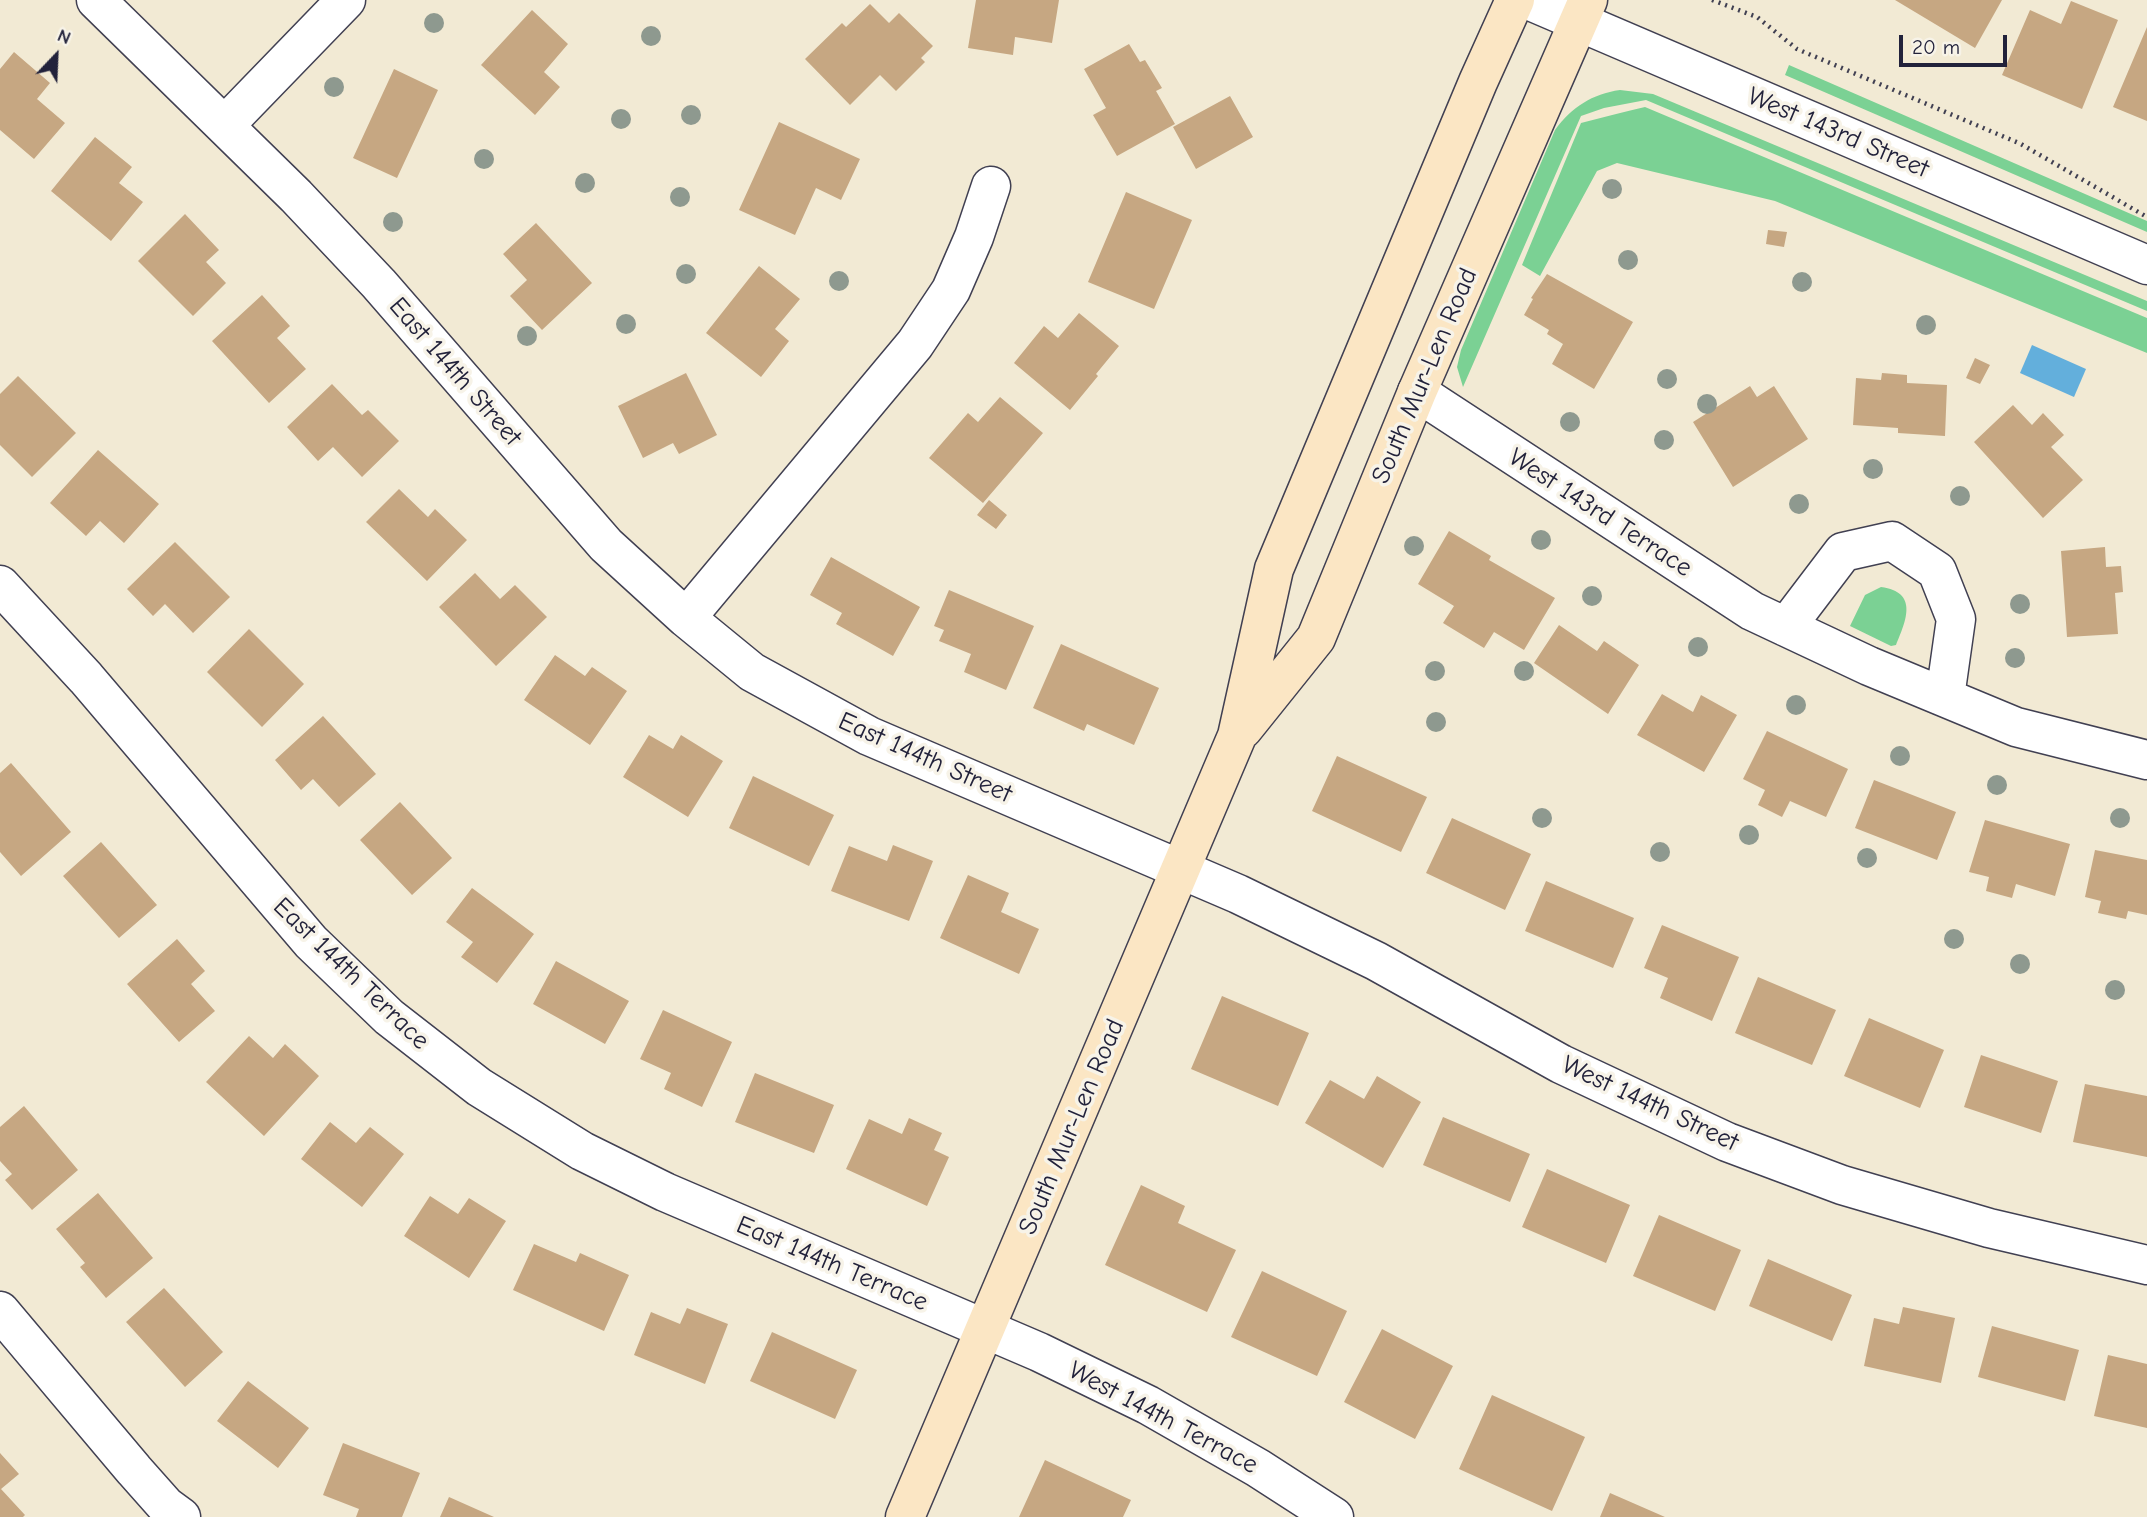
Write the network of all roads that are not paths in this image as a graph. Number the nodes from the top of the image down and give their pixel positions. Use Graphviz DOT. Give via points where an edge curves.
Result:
graph roads {
  1 [pos="96,0"];
  2 [pos="346,0"];
  3 [pos="1516,0"];
  4 [pos="1528,0"];
  5 [pos="1584,11"];
  6 [pos="225,125"];
  7 [pos="991,186"];
  8 [pos="2147,265"];
  9 [pos="1417,393"];
  10 [pos="0,585"];
  11 [pos="686,618"];
  12 [pos="1786,627"];
  13 [pos="1945,697"];
  14 [pos="1237,736"];
  15 [pos="2147,760"];
  16 [pos="1181,870"];
  17 [pos="2147,1265"];
  18 [pos="0,1311"];
  19 [pos="986,1330"];
  20 [pos="181,1517"];
  21 [pos="905,1517"];
  22 [pos="1334,1517"];
  1 -- 6 [label="street, East 144th Street"];
  2 -- 6 [label="street"];
  3 -- 14 [label="main road, South Mur-Len Road" via="1274,569"];
  4 -- 5 [label="street, West 143rd Street"];
  5 -- 8 [label="street, West 143rd Street"];
  5 -- 9 [label="main road, South Mur-Len Road"];
  6 -- 11 [label="street, East 144th Street" via="379,284 606,545"];
  7 -- 11 [label="street" via="951,290 915,344"];
  9 -- 12 [label="street, West 143rd Terrace" via="1667,558"];
  9 -- 14 [label="main road, South Mur-Len Road" via="1316,638"];
  10 -- 19 [label="street, East 144th Terrace" via="86,678 311,942 389,1017 479,1087 582,1151 665,1192"];
  11 -- 16 [label="street, East 144th Street" via="752,672 869,736"];
  12 -- 13 [label="street, West 143rd Terrace"];
  12 -- 13 [label="street" via="1843,552 1892,541 1937,571 1956,620"];
  13 -- 15 [label="street, West 143rd Terrace" via="2017,727"];
  14 -- 16 [label="main road, South Mur-Len Road"];
  16 -- 17 [label="street, West 144th Street" via="1376,961 1561,1064 1727,1142 1842,1185 1989,1228"];
  16 -- 19 [label="main road, South Mur-Len Road"];
  18 -- 20 [label="street" via="134,1470"];
  19 -- 21 [label="main road, South Mur-Len Road"];
  19 -- 22 [label="street, West 144th Terrace" via="1148,1405"];
}
